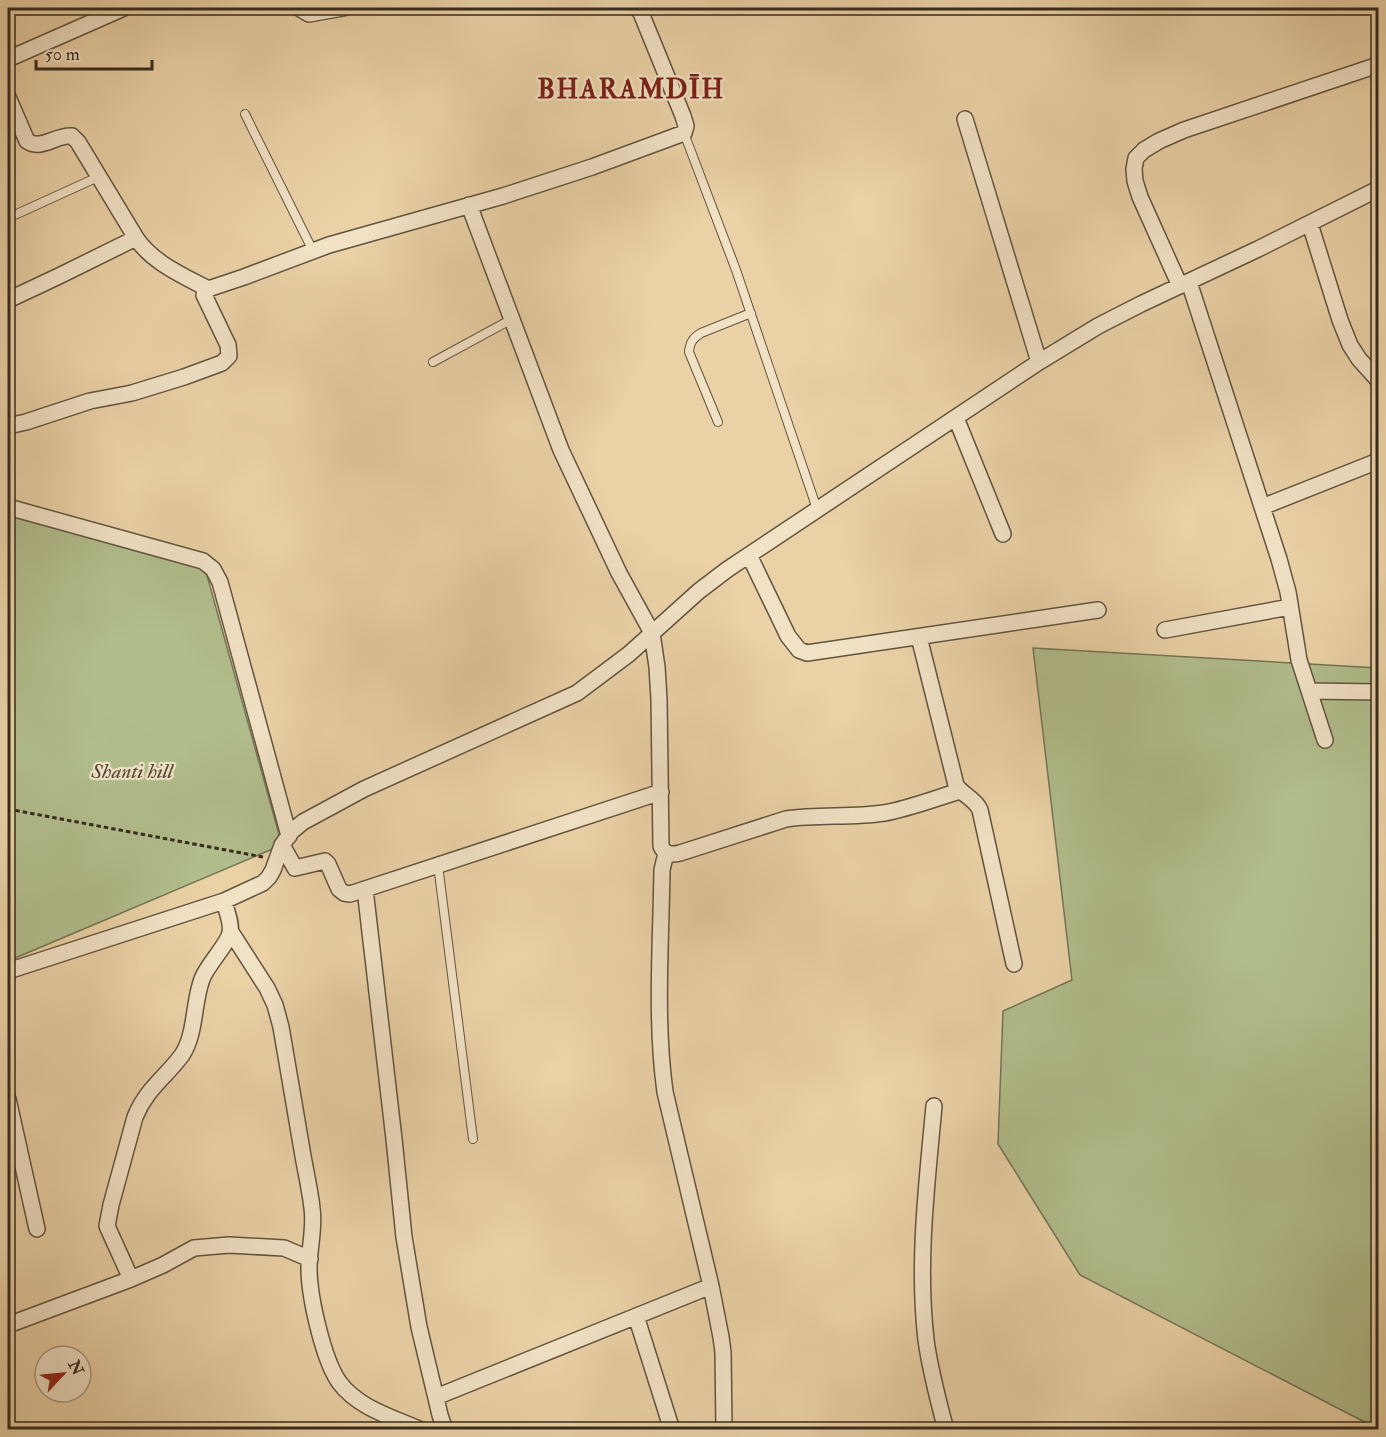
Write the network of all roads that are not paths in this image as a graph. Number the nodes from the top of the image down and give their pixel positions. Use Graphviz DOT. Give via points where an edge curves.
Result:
graph roads {
  1 [pos="124,8"];
  2 [pos="299,8"];
  3 [pos="343,8"];
  4 [pos="637,8"];
  5 [pos="94,13"];
  6 [pos="8,59"];
  7 [pos="1378,65"];
  8 [pos="8,97"];
  9 [pos="245,114"];
  10 [pos="965,119"];
  11 [pos="684,133"];
  12 [pos="98,177"];
  13 [pos="1378,189"];
  14 [pos="469,205"];
  15 [pos="8,218"];
  16 [pos="1310,224"];
  17 [pos="136,238"];
  18 [pos="313,252"];
  19 [pos="1184,284"];
  20 [pos="208,289"];
  21 [pos="8,300"];
  22 [pos="751,313"];
  23 [pos="512,319"];
  24 [pos="433,362"];
  25 [pos="1039,362"];
  26 [pos="1378,380"];
  27 [pos="956,418"];
  28 [pos="718,422"];
  29 [pos="8,426"];
  30 [pos="1378,462"];
  31 [pos="8,507"];
  32 [pos="1262,507"];
  33 [pos="817,509"];
  34 [pos="1003,534"];
  35 [pos="748,555"];
  36 [pos="1290,607"];
  37 [pos="1098,610"];
  38 [pos="1165,630"];
  39 [pos="652,633"];
  40 [pos="919,637"];
  41 [pos="1309,692"];
  42 [pos="1378,692"];
  43 [pos="1325,740"];
  44 [pos="960,791"];
  45 [pos="661,792"];
  46 [pos="282,846"];
  47 [pos="666,853"];
  48 [pos="438,865"];
  49 [pos="364,889"];
  50 [pos="224,901"];
  51 [pos="231,932"];
  52 [pos="1014,964"];
  53 [pos="8,971"];
  54 [pos="8,1099"];
  55 [pos="934,1106"];
  56 [pos="473,1139"];
  57 [pos="37,1229"];
  58 [pos="310,1259"];
  59 [pos="131,1279"];
  60 [pos="711,1286"];
  61 [pos="636,1316"];
  62 [pos="8,1325"];
  63 [pos="436,1397"];
  64 [pos="421,1430"];
  65 [pos="445,1430"];
  66 [pos="672,1430"];
  67 [pos="724,1430"];
  68 [pos="946,1430"];
  1 -- 5 [label="street"];
  2 -- 3 [label="street" via="309,14"];
  4 -- 11 [label="street" via="680,109 686,126"];
  5 -- 6 [label="street"];
  7 -- 19 [label="street" via="1184,130 1159,141 1136,158 1135,181 1140,197"];
  8 -- 12 [label="street" via="30,144 72,136"];
  9 -- 18 [label="lane"];
  10 -- 25 [label="street"];
  11 -- 14 [label="street" via="592,167"];
  11 -- 22 [label="lane"];
  12 -- 15 [label="lane"];
  12 -- 17 [label="street"];
  13 -- 16 [label="street"];
  14 -- 18 [label="street"];
  14 -- 23 [label="street"];
  16 -- 19 [label="street"];
  16 -- 26 [label="street" via="1350,345"];
  17 -- 20 [label="street" via="155,259"];
  17 -- 21 [label="street"];
  18 -- 20 [label="street"];
  19 -- 25 [label="street" via="1098,326"];
  19 -- 32 [label="street"];
  20 -- 29 [label="street" via="204,295 228,345 229,356 222,363 132,393 90,401"];
  22 -- 28 [label="lane" via="701,333 690,343 689,352"];
  22 -- 33 [label="lane"];
  23 -- 24 [label="lane"];
  23 -- 39 [label="street" via="561,450"];
  25 -- 27 [label="street"];
  27 -- 33 [label="street"];
  27 -- 34 [label="street"];
  30 -- 32 [label="street"];
  31 -- 46 [label="street" via="203,561 213,569 220,582"];
  32 -- 36 [label="street" via="1280,559"];
  33 -- 35 [label="street"];
  35 -- 39 [label="street"];
  35 -- 40 [label="street" via="788,636 799,650 816,653"];
  36 -- 38 [label="street"];
  36 -- 41 [label="street" via="1296,649"];
  37 -- 40 [label="street"];
  39 -- 45 [label="street" via="659,699"];
  39 -- 46 [label="street" via="577,693 314,814"];
  40 -- 44 [label="street"];
  41 -- 42 [label="street"];
  41 -- 43 [label="street"];
  44 -- 47 [label="street" via="886,813 786,819 680,853"];
  44 -- 52 [label="street" via="980,810"];
  45 -- 47 [label="street" via="661,846"];
  45 -- 48 [label="street"];
  46 -- 49 [label="street" via="295,868 325,861 344,893"];
  46 -- 50 [label="street" via="263,883"];
  47 -- 60 [label="street" via="662,870 659,1024 662,1066"];
  48 -- 49 [label="street"];
  48 -- 56 [label="lane"];
  49 -- 63 [label="street" via="404,1237"];
  50 -- 51 [label="street"];
  50 -- 53 [label="street"];
  51 -- 58 [label="street" via="267,988 281,1028 312,1210"];
  51 -- 59 [label="street" via="202,978 182,1055 145,1097 135,1117 107,1226"];
  54 -- 57 [label="street"];
  55 -- 68 [label="street" via="922,1238 923,1307 926,1341"];
  58 -- 59 [label="street" via="284,1248 194,1248"];
  58 -- 64 [label="street" via="312,1296 333,1373 358,1401"];
  59 -- 62 [label="street"];
  60 -- 61 [label="street"];
  60 -- 67 [label="street" via="723,1352"];
  61 -- 63 [label="street"];
  61 -- 66 [label="street"];
  63 -- 65 [label="street"];
}
